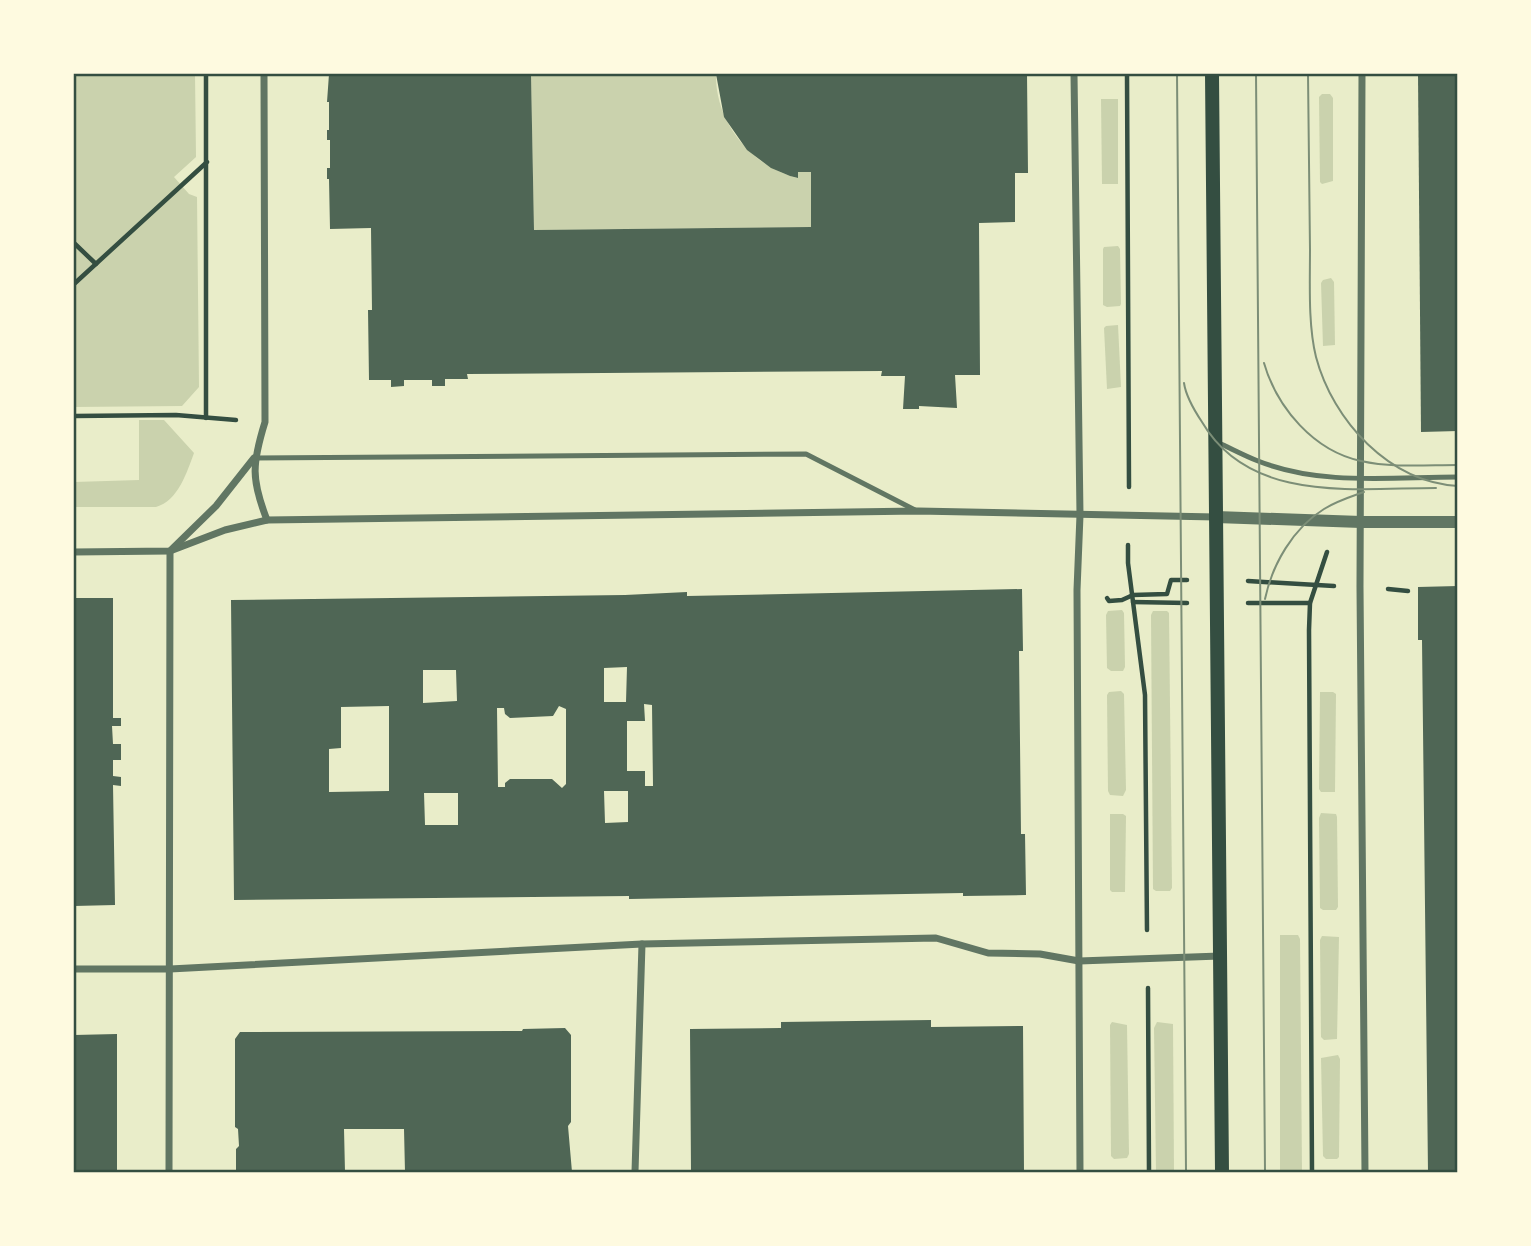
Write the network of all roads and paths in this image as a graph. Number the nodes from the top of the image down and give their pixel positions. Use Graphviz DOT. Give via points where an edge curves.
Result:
graph roads {
  1 [pos="206,74"];
  2 [pos="264,74"];
  3 [pos="1074,74"];
  4 [pos="1127,74"];
  5 [pos="1212,74"];
  6 [pos="1362,74"];
  7 [pos="207,162"];
  8 [pos="74,243"];
  9 [pos="96,264"];
  10 [pos="74,284"];
  11 [pos="74,416"];
  12 [pos="206,418"];
  13 [pos="265,422"];
  14 [pos="1216,442"];
  15 [pos="254,458"];
  16 [pos="1458,477"];
  17 [pos="1360,479"];
  18 [pos="918,511"];
  19 [pos="1080,515"];
  20 [pos="1129,515"];
  21 [pos="1216,517"];
  22 [pos="267,520"];
  23 [pos="1336,521"];
  24 [pos="1360,522"];
  25 [pos="1458,522"];
  26 [pos="170,551"];
  27 [pos="74,552"];
  28 [pos="1171,580"];
  29 [pos="1241,580"];
  30 [pos="1277,582"];
  31 [pos="1133,595"];
  32 [pos="642,944"];
  33 [pos="1220,956"];
  34 [pos="1147,959"];
  35 [pos="1079,961"];
  36 [pos="74,969"];
  37 [pos="170,970"];
  38 [pos="169,1172"];
  39 [pos="635,1172"];
  40 [pos="1080,1172"];
  41 [pos="1149,1172"];
  42 [pos="1222,1172"];
  43 [pos="1312,1172"];
  44 [pos="1365,1172"];
  1 -- 7 [label="path"];
  2 -- 13 [label="street"];
  3 -- 19 [label="street"];
  4 -- 20 [label="path"];
  5 -- 14 [label="main road"];
  6 -- 17 [label="street"];
  7 -- 9 [label="path"];
  7 -- 12 [label="path"];
  8 -- 9 [label="path"];
  9 -- 10 [label="path"];
  11 -- 12 [label="path"];
  12 -- 13 [label="path"];
  13 -- 15 [label="street"];
  14 -- 17 [label="lane" via="1259,462 1309,475"];
  14 -- 21 [label="main road"];
  15 -- 18 [label="lane" via="806,454"];
  15 -- 22 [label="street" via="256,493"];
  15 -- 26 [label="street" via="216,506"];
  16 -- 17 [label="lane"];
  17 -- 24 [label="street"];
  18 -- 19 [label="street"];
  18 -- 22 [label="street"];
  19 -- 20 [label="street"];
  19 -- 35 [label="street"];
  20 -- 21 [label="street"];
  20 -- 31 [label="path"];
  21 -- 23 [label="street"];
  21 -- 33 [label="main road"];
  22 -- 26 [label="street"];
  23 -- 24 [label="street"];
  23 -- 43 [label="path" via="1310,603 1309,630"];
  24 -- 25 [label="street"];
  24 -- 44 [label="street"];
  26 -- 27 [label="street"];
  26 -- 37 [label="street"];
  28 -- 31 [label="path" via="1167,594"];
  29 -- 30 [label="path"];
  31 -- 34 [label="path" via="1145,695"];
  32 -- 35 [label="street" via="936,938 988,953 1040,954"];
  32 -- 37 [label="street"];
  32 -- 39 [label="street"];
  33 -- 34 [label="street"];
  33 -- 42 [label="main road"];
  34 -- 35 [label="street"];
  34 -- 41 [label="path"];
  35 -- 40 [label="street"];
  36 -- 37 [label="street"];
  37 -- 38 [label="street"];
}
